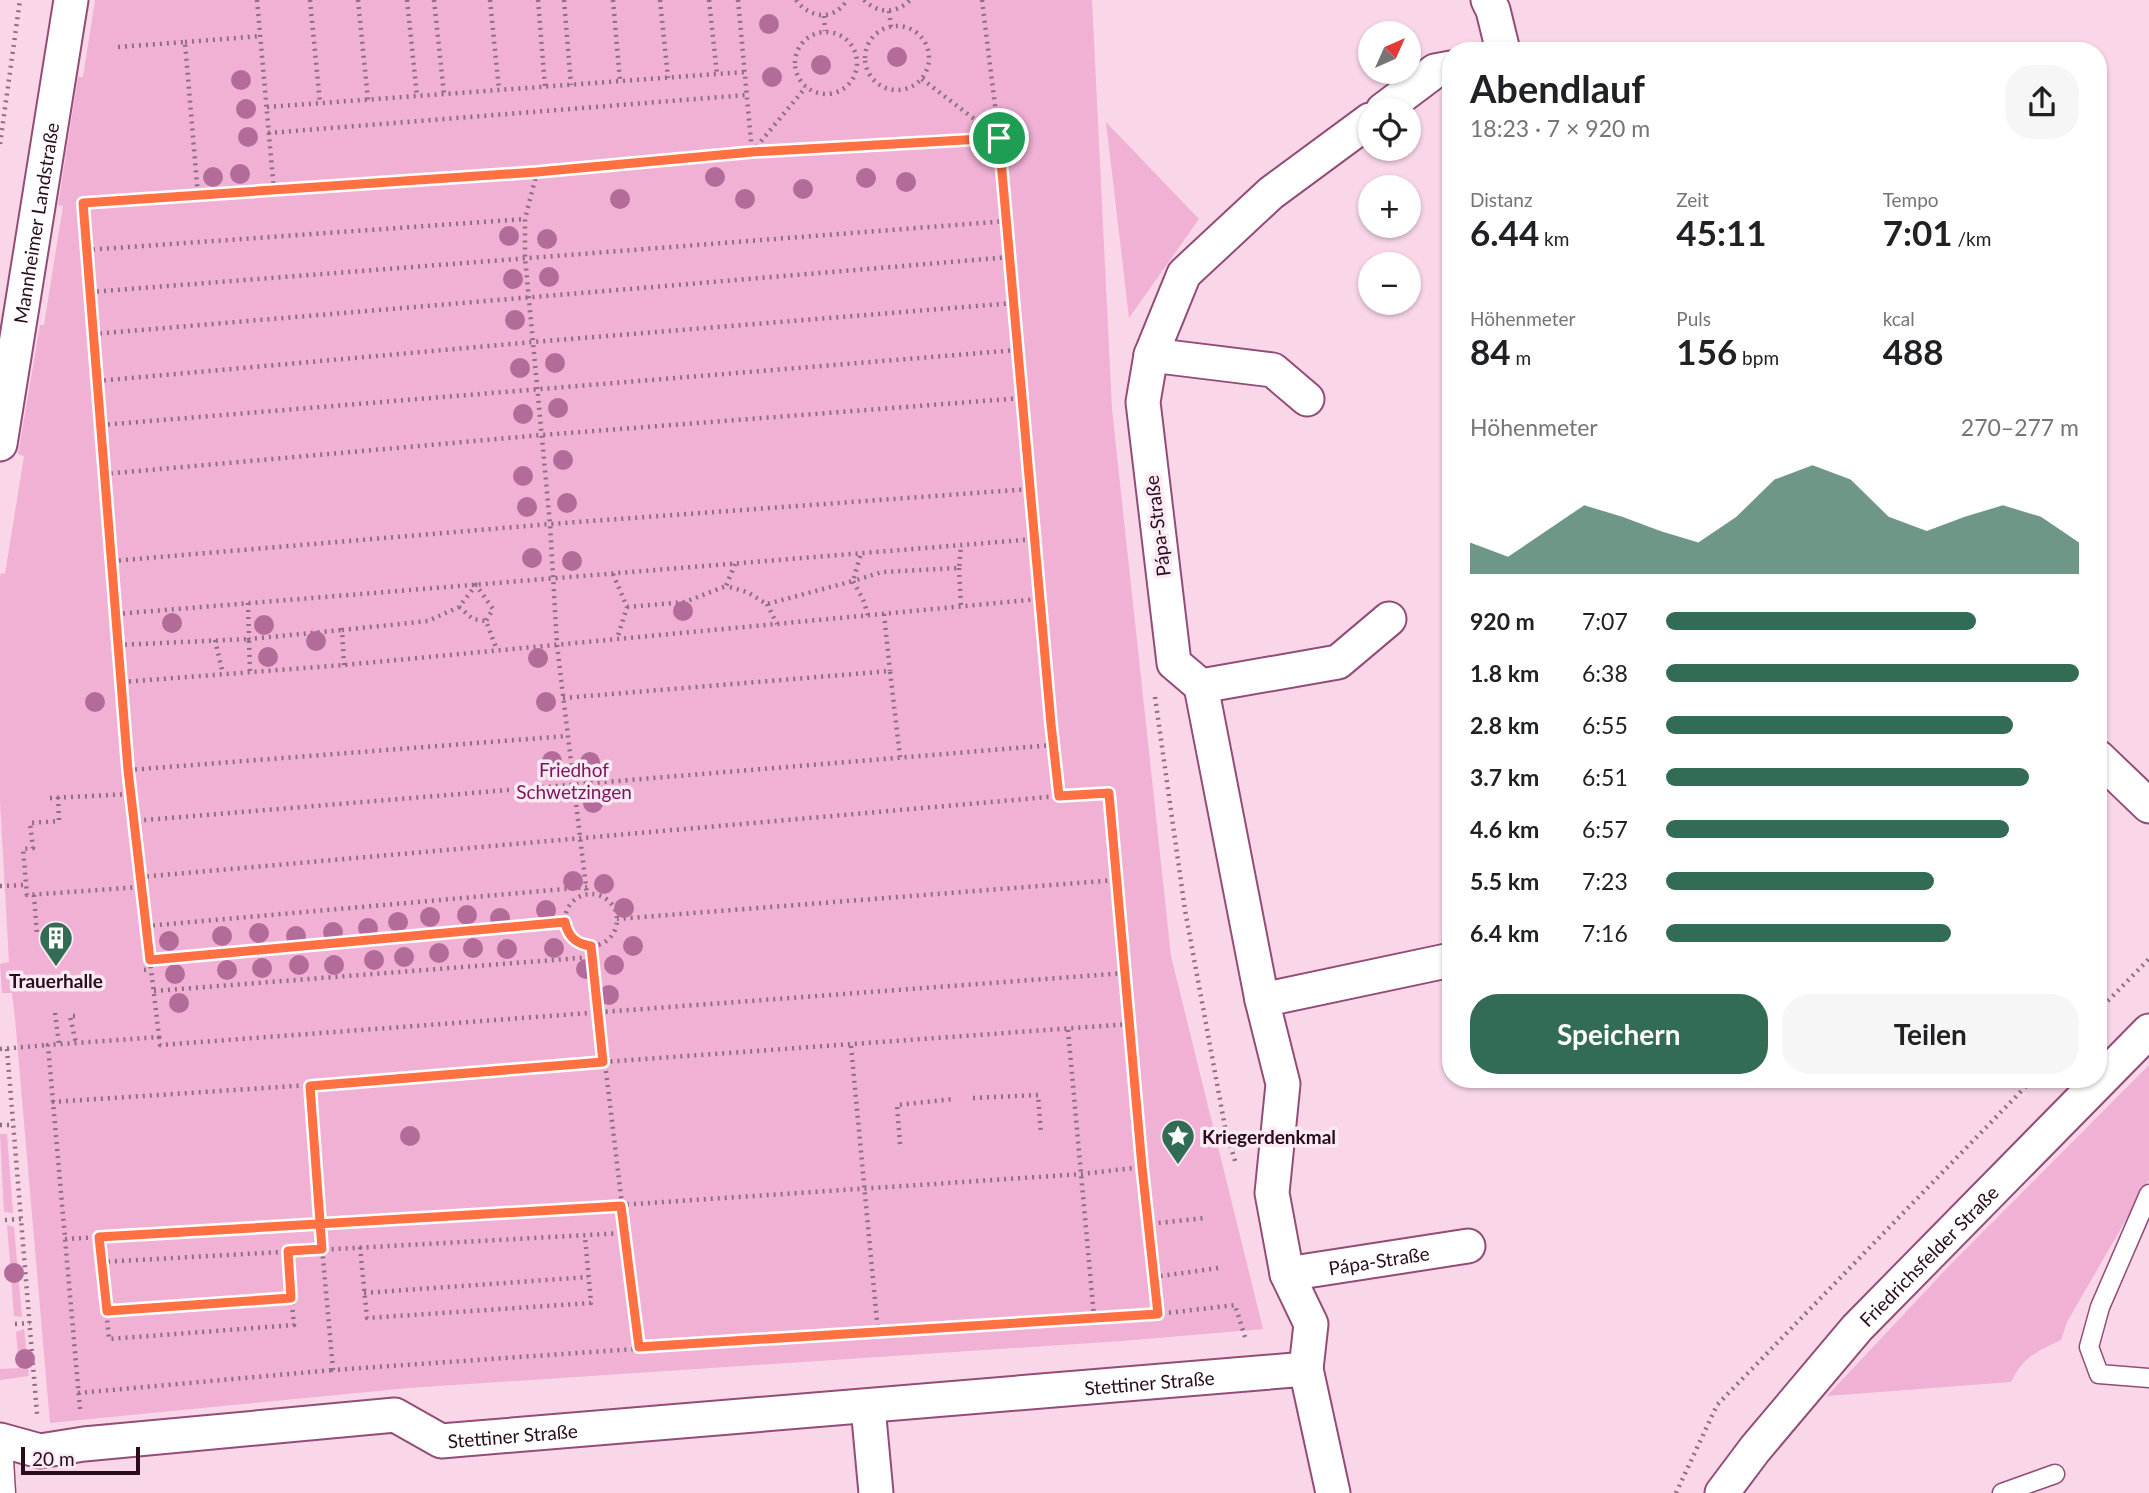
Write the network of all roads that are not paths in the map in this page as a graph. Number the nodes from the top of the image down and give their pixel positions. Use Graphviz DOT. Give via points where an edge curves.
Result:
graph roads {
  1 [pos="71,0"];
  2 [pos="1488,0"];
  3 [pos="1501,42"];
  4 [pos="1442,70"];
  5 [pos="1399,98"];
  6 [pos="1358,129"];
  7 [pos="1151,355"];
  8 [pos="1307,399"];
  9 [pos="0,444"];
  10 [pos="1389,619"];
  11 [pos="1201,686"];
  12 [pos="2107,766"];
  13 [pos="2149,806"];
  14 [pos="1442,962"];
  15 [pos="1262,1000"];
  16 [pos="2149,1031"];
  17 [pos="2107,1074"];
  18 [pos="2093,1088"];
  19 [pos="2149,1194"];
  20 [pos="1468,1245"];
  21 [pos="1287,1274"];
  22 [pos="1307,1369"];
  23 [pos="2149,1378"];
  24 [pos="868,1406"];
  25 [pos="1,1441"];
  26 [pos="2055,1474"];
  27 [pos="6,1493"];
  28 [pos="876,1493"];
  29 [pos="1333,1493"];
  30 [pos="1723,1493"];
  31 [pos="2002,1493"];
  1 -- 9 [label="street, Mannheimer Landstraße"];
  2 -- 3 [label="street"];
  4 -- 5 [label="street"];
  6 -- 7 [label="street, Pápa-Straße" via="1271,193 1184,274"];
  7 -- 8 [label="street" via="1273,370"];
  7 -- 11 [label="street, Pápa-Straße" via="1143,402 1174,663"];
  10 -- 11 [label="street" via="1338,662"];
  11 -- 15 [label="street"];
  12 -- 13 [label="street"];
  14 -- 15 [label="street"];
  15 -- 21 [label="street" via="1283,1084 1272,1193"];
  16 -- 17 [label="street, Friedrichsfelder Straße"];
  18 -- 30 [label="street, Friedrichsfelder Straße" via="1857,1328"];
  19 -- 23 [label="lane" via="2100,1307 2089,1347 2099,1374"];
  20 -- 21 [label="street, Pápa-Straße"];
  21 -- 22 [label="street" via="1311,1324"];
  22 -- 24 [label="street, Stettiner Straße"];
  22 -- 29 [label="street"];
  24 -- 25 [label="street, Stettiner Straße" via="441,1441 396,1415 40,1451"];
  24 -- 28 [label="street"];
  25 -- 27 [label="lane"];
  26 -- 31 [label="lane"];
}
